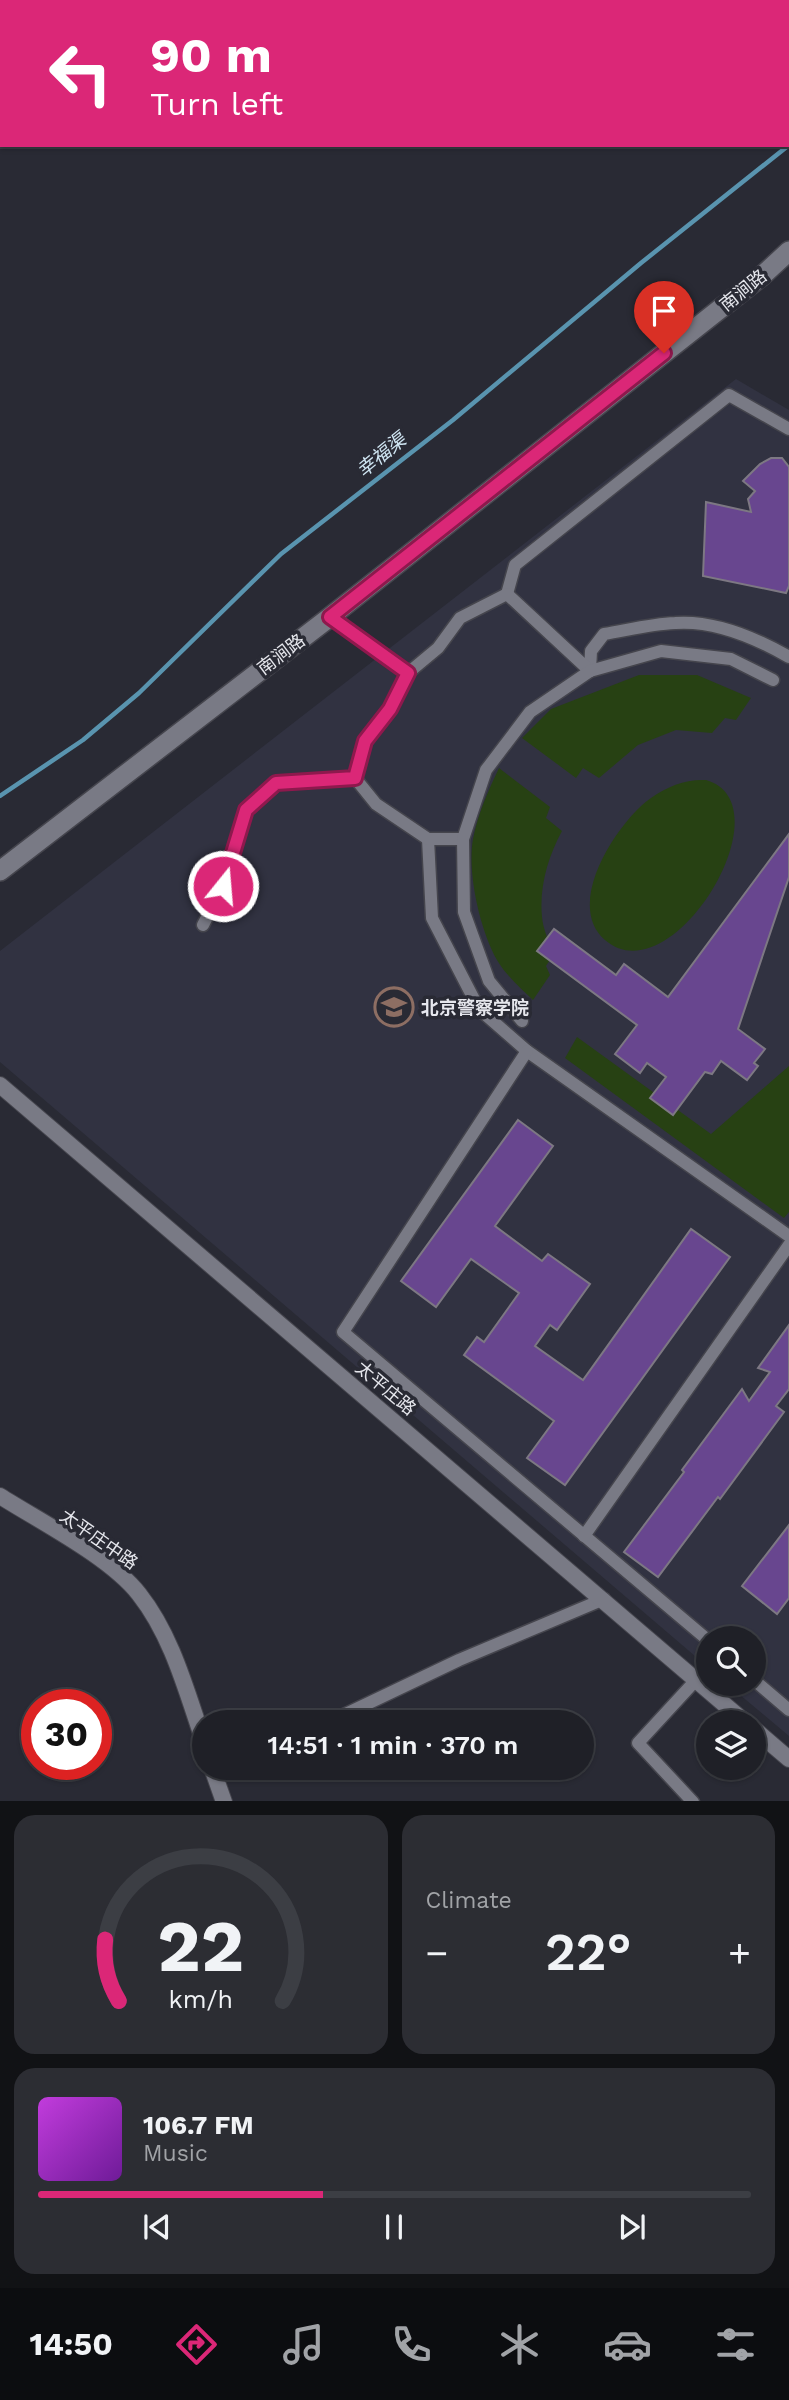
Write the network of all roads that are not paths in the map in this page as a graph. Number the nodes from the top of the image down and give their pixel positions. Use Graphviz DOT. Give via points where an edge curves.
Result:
graph roads {
  1 [pos="789,251"];
  2 [pos="789,429"];
  3 [pos="507,594"];
  4 [pos="330,617"];
  5 [pos="789,657"];
  6 [pos="590,671"];
  7 [pos="408,673"];
  8 [pos="773,680"];
  9 [pos="355,778"];
  10 [pos="428,839"];
  11 [pos="463,839"];
  12 [pos="0,871"];
  13 [pos="202,925"];
  14 [pos="522,1021"];
  15 [pos="527,1051"];
  16 [pos="0,1085"];
  17 [pos="789,1236"];
  18 [pos="789,1245"];
  19 [pos="0,1496"];
  20 [pos="583,1536"];
  21 [pos="604,1599"];
  22 [pos="696,1630"];
  23 [pos="696,1680"];
  24 [pos="766,1690"];
  25 [pos="715,1696"];
  26 [pos="193,1710"];
  27 [pos="354,1710"];
  28 [pos="732,1710"];
  29 [pos="789,1710"];
  30 [pos="766,1740"];
  31 [pos="789,1759"];
  32 [pos="217,1780"];
  33 [pos="224,1801"];
  34 [pos="692,1801"];
  1 -- 4 [label="main road, 南涧路"];
  2 -- 3 [label="street" via="729,395 515,565"];
  3 -- 6 [label="street"];
  3 -- 7 [label="street" via="460,618 438,648"];
  4 -- 7 [label="street"];
  4 -- 12 [label="main road, 南涧路"];
  5 -- 6 [label="street" via="759,640 678,622 604,634 591,651"];
  6 -- 8 [label="street" via="661,651 732,659"];
  6 -- 11 [label="street" via="530,712 486,770"];
  7 -- 9 [label="street" via="390,709 365,741"];
  9 -- 10 [label="street" via="376,804"];
  9 -- 13 [label="street" via="276,783 246,810 223,886"];
  10 -- 11 [label="street"];
  10 -- 15 [label="street" via="432,918 479,1009"];
  11 -- 14 [label="street" via="464,912 489,981"];
  15 -- 17 [label="street"];
  15 -- 20 [label="street" via="343,1332"];
  16 -- 21 [label="street, 太平庄路"];
  18 -- 20 [label="street"];
  19 -- 26 [label="street, 太平庄中路" via="103,1560 139,1593 164,1634"];
  20 -- 22 [label="street"];
  21 -- 23 [label="street, 太平庄路"];
  21 -- 27 [label="street"];
  23 -- 34 [label="street" via="638,1743"];
  24 -- 29 [label="street"];
  25 -- 28 [label="street, 太平庄路"];
  30 -- 31 [label="street"];
  32 -- 33 [label="street"];
}
